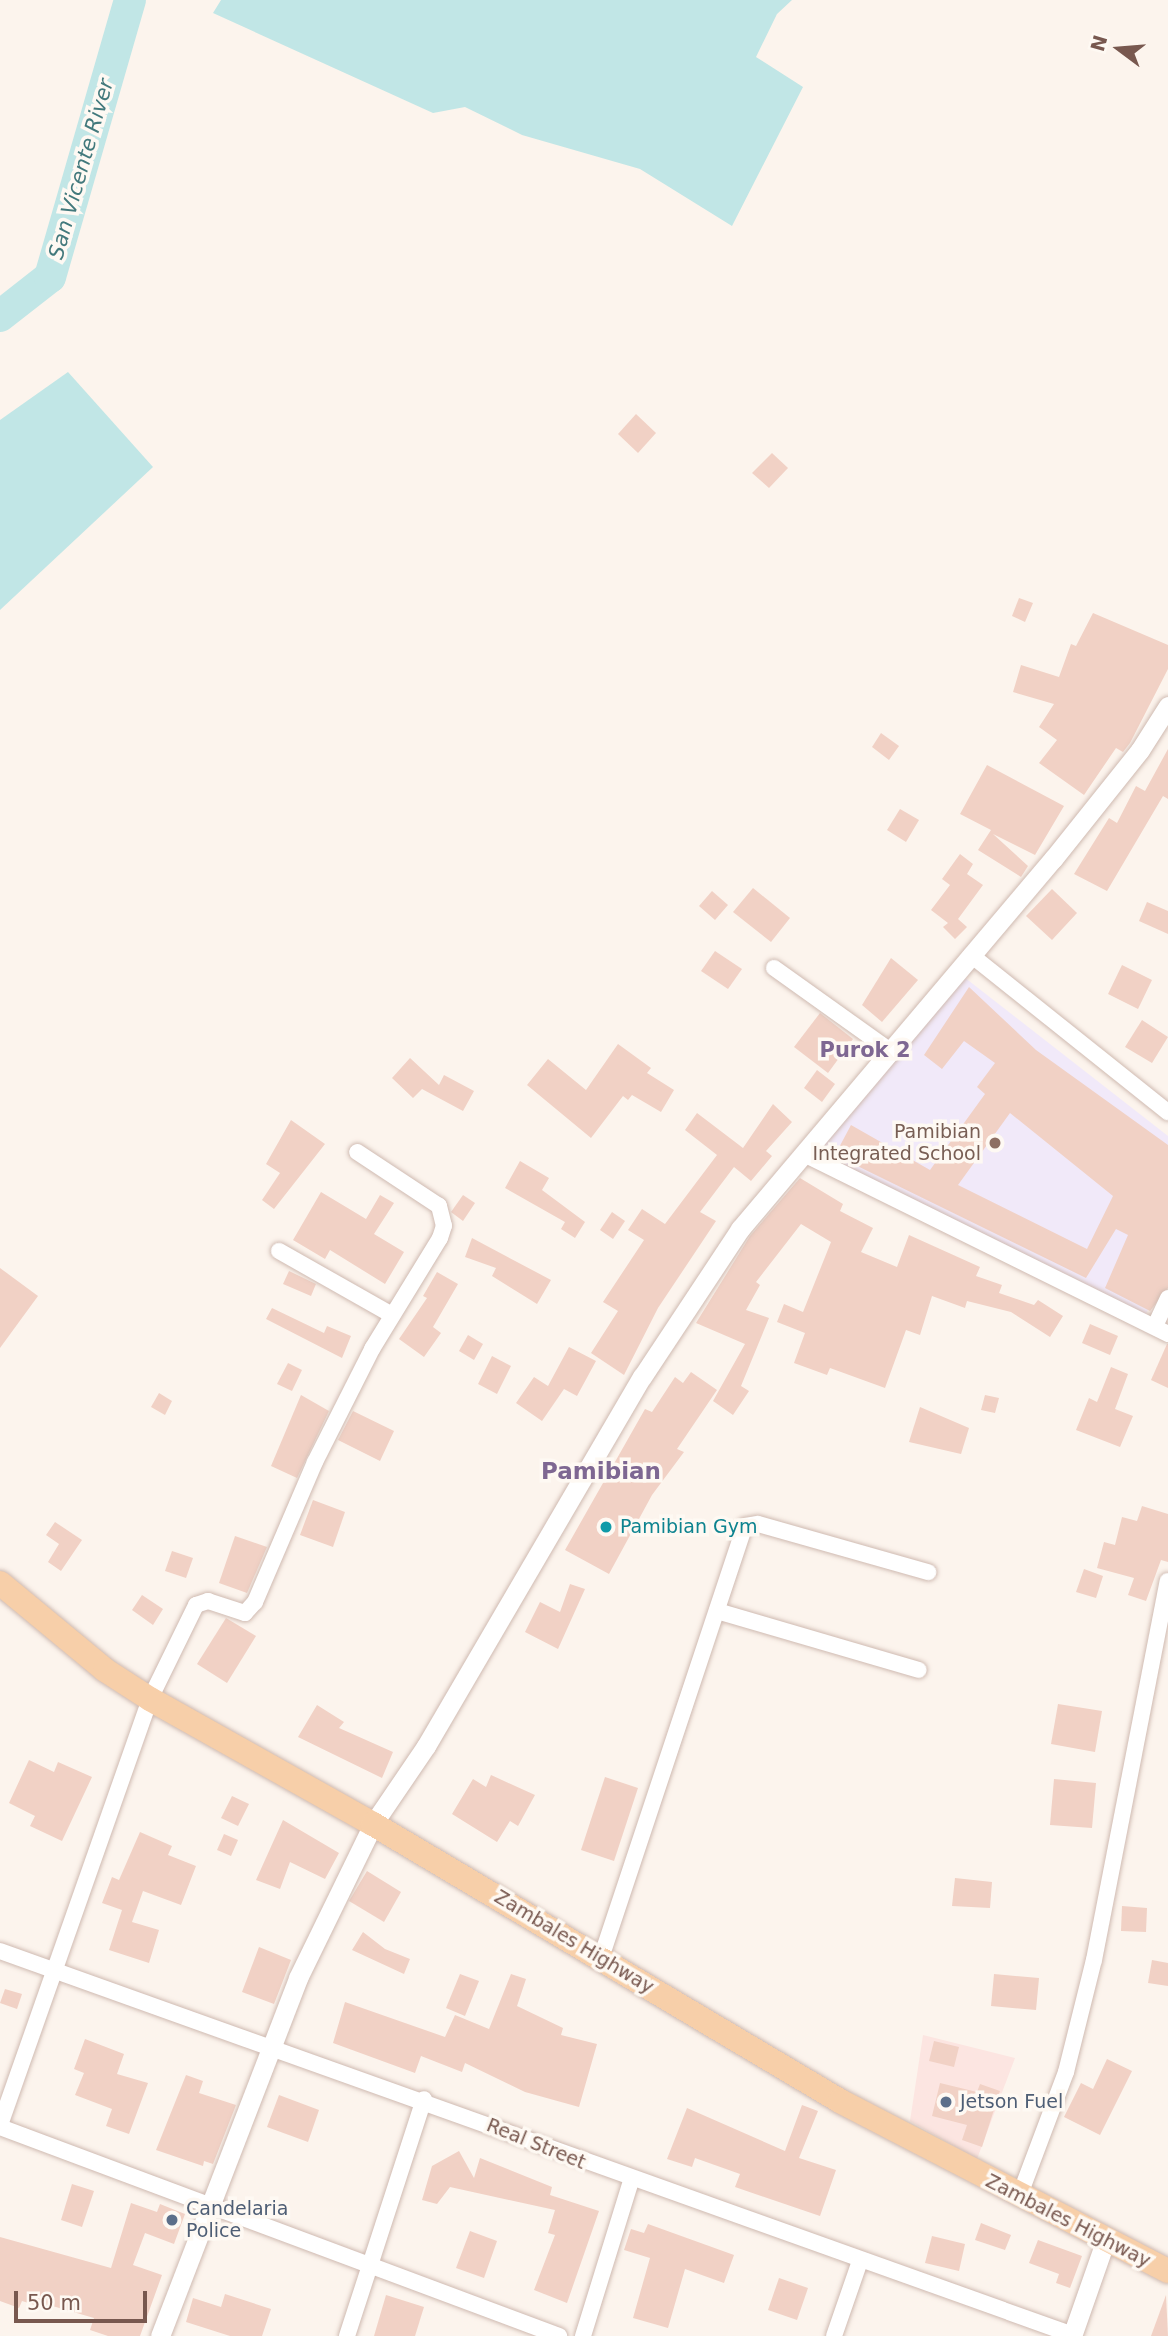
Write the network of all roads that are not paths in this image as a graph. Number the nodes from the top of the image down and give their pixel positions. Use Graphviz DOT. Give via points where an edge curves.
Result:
graph roads {
  1 [pos="1168,705"];
  2 [pos="971,955"];
  3 [pos="774,968"];
  4 [pos="889,1050"];
  5 [pos="1168,1112"];
  6 [pos="357,1152"];
  7 [pos="806,1154"];
  8 [pos="279,1251"];
  9 [pos="1168,1298"];
  10 [pos="392,1315"];
  11 [pos="1162,1330"];
  12 [pos="928,1572"];
  13 [pos="1168,1581"];
  14 [pos="0,1583"];
  15 [pos="717,1611"];
  16 [pos="919,1670"];
  17 [pos="150,1699"];
  18 [pos="373,1824"];
  19 [pos="0,1951"];
  20 [pos="601,1958"];
  21 [pos="55,1976"];
  22 [pos="271,2046"];
  23 [pos="424,2099"];
  24 [pos="0,2126"];
  25 [pos="631,2181"];
  26 [pos="1018,2197"];
  27 [pos="207,2208"];
  28 [pos="1105,2242"];
  29 [pos="860,2261"];
  30 [pos="370,2263"];
  31 [pos="1168,2271"];
  32 [pos="160,2336"];
  33 [pos="347,2336"];
  34 [pos="559,2336"];
  35 [pos="583,2336"];
  36 [pos="834,2336"];
  37 [pos="1073,2336"];
  1 -- 2 [label="street" via="1140,750"];
  2 -- 4 [label="street"];
  2 -- 5 [label="street"];
  3 -- 4 [label="street"];
  4 -- 7 [label="street"];
  6 -- 10 [label="street" via="428,1197 444,1214 440,1238"];
  7 -- 11 [label="street"];
  7 -- 18 [label="street" via="740,1229 697,1289 426,1746"];
  8 -- 10 [label="street"];
  9 -- 11 [label="street"];
  10 -- 17 [label="street" via="315,1462 255,1602 245,1613 208,1601 196,1605"];
  12 -- 15 [label="street" via="750,1524 741,1534"];
  13 -- 26 [label="street" via="1094,1960 1066,2071"];
  14 -- 17 [label="main road, Zambales Highway" via="105,1670"];
  15 -- 16 [label="street"];
  15 -- 20 [label="street"];
  17 -- 18 [label="main road, Zambales Highway"];
  17 -- 21 [label="street"];
  18 -- 20 [label="main road, Zambales Highway"];
  18 -- 22 [label="street"];
  19 -- 21 [label="street, Real Street"];
  20 -- 26 [label="main road, Zambales Highway" via="840,2101"];
  21 -- 22 [label="street, Real Street"];
  21 -- 24 [label="street"];
  22 -- 23 [label="street, Real Street"];
  22 -- 27 [label="street"];
  23 -- 25 [label="street, Real Street"];
  23 -- 30 [label="street"];
  24 -- 27 [label="street"];
  25 -- 29 [label="street, Real Street"];
  25 -- 35 [label="street"];
  26 -- 28 [label="main road, Zambales Highway"];
  27 -- 30 [label="street"];
  27 -- 32 [label="street"];
  28 -- 31 [label="main road, Zambales Highway"];
  28 -- 37 [label="street"];
  29 -- 36 [label="street"];
  29 -- 37 [label="street, Real Street"];
  30 -- 33 [label="street"];
  30 -- 34 [label="street"];
}
